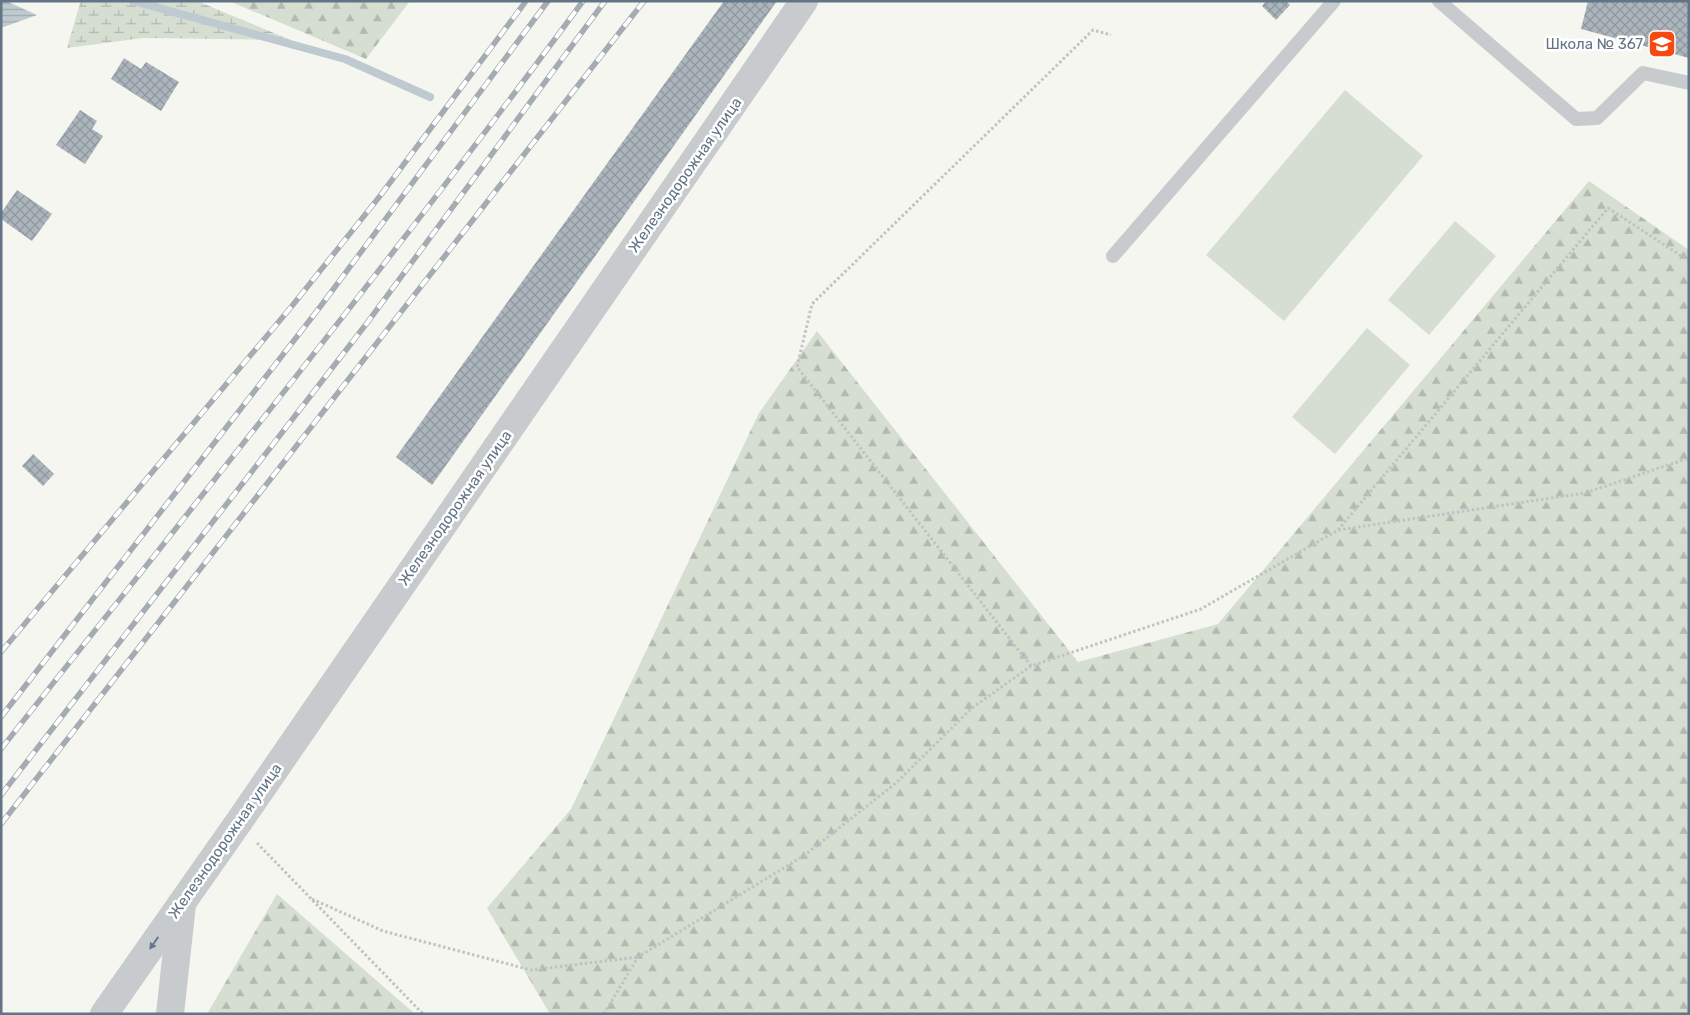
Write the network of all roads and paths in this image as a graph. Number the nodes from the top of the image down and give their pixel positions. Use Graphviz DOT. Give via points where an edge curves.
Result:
graph roads {
  1 [pos="804,1"];
  2 [pos="1334,1"];
  3 [pos="1438,1"];
  4 [pos="1111,35"];
  5 [pos="1689,83"];
  6 [pos="1113,256"];
  7 [pos="1689,261"];
  8 [pos="1689,458"];
  9 [pos="1338,530"];
  10 [pos="1031,666"];
  11 [pos="238,823"];
  12 [pos="312,899"];
  13 [pos="182,903"];
  14 [pos="638,957"];
  15 [pos="104,1014"];
  16 [pos="170,1014"];
  17 [pos="423,1014"];
  18 [pos="604,1014"];
  1 -- 11 [label="street, Железнодорожная улица"];
  2 -- 6 [label="lane"];
  3 -- 5 [label="lane" via="1576,119 1598,118 1643,72"];
  4 -- 10 [label="path" via="1093,30 812,304 797,367"];
  7 -- 9 [label="path" via="1608,208"];
  8 -- 9 [label="path" via="1585,493"];
  9 -- 10 [label="path" via="1202,609"];
  10 -- 14 [label="path" via="972,708 896,783 805,855"];
  11 -- 12 [label="path"];
  11 -- 13 [label="street, Железнодорожная улица"];
  12 -- 14 [label="path" via="383,931 531,970"];
  12 -- 17 [label="path"];
  13 -- 15 [label="street, Железнодорожная улица, one-way"];
  13 -- 16 [label="street"];
  14 -- 18 [label="path"];
}
